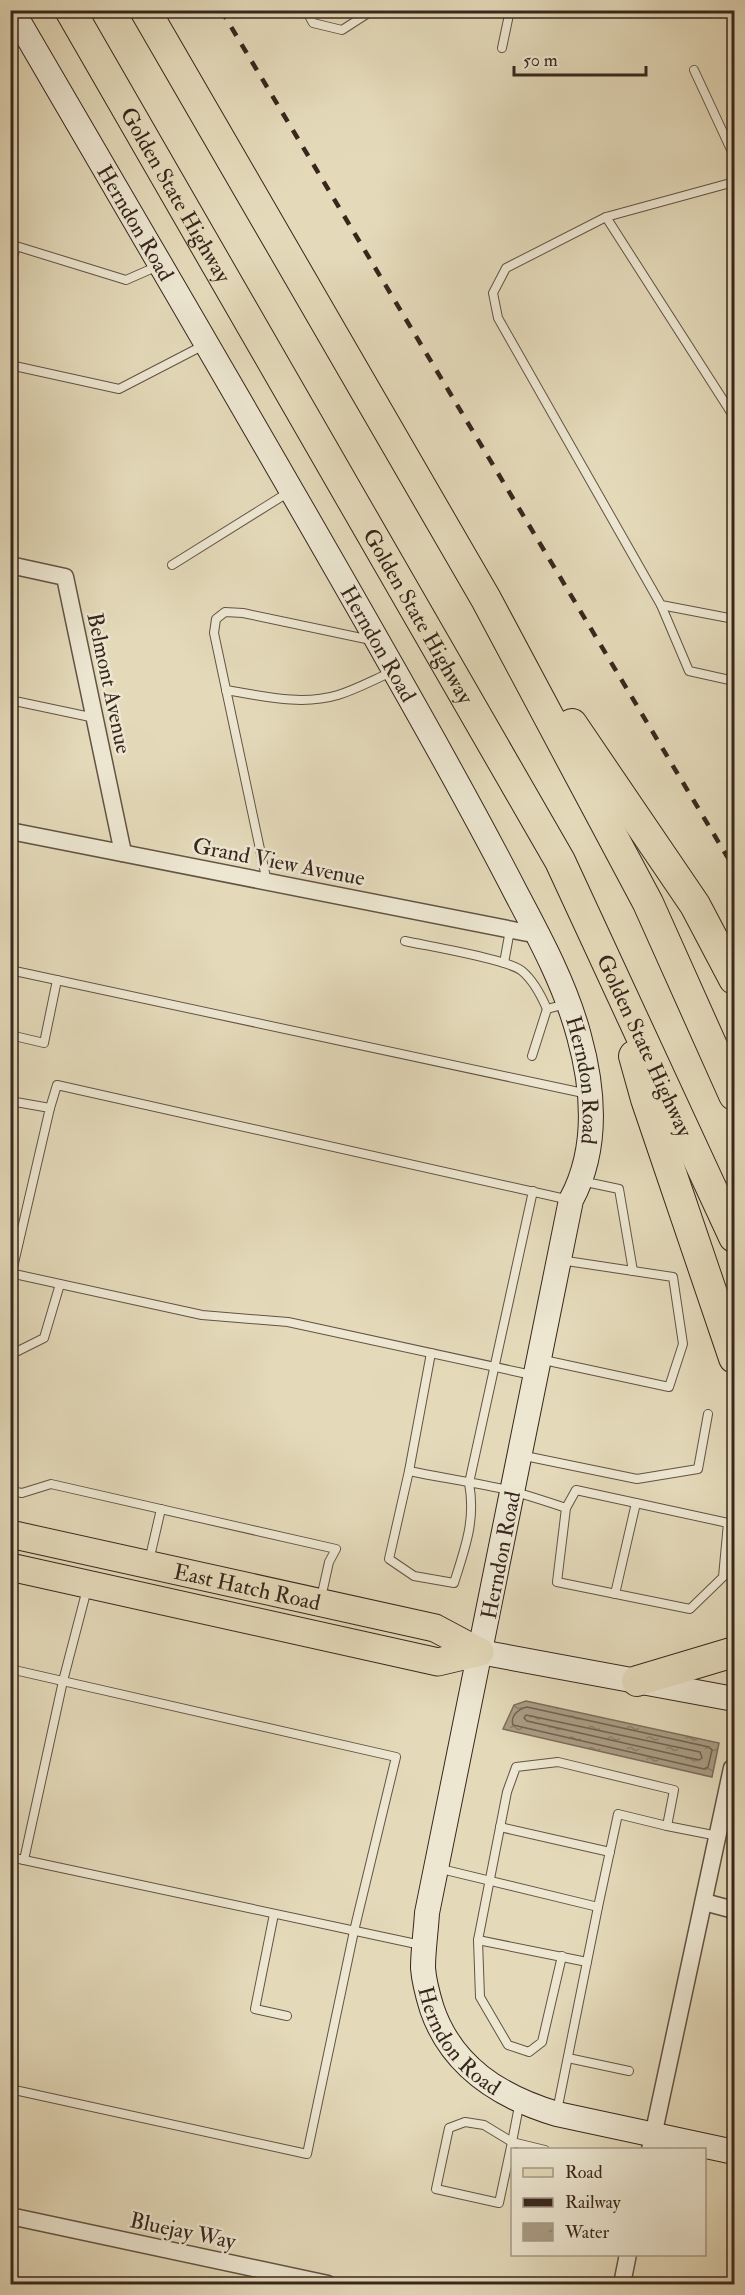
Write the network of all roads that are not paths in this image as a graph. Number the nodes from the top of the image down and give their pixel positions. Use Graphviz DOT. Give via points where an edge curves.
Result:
graph roads {
  1 [pos="12,10"];
  2 [pos="70,10"];
  3 [pos="145,10"];
  4 [pos="306,10"];
  5 [pos="373,10"];
  6 [pos="510,10"];
  7 [pos="502,48"];
  8 [pos="694,70"];
  9 [pos="735,156"];
  10 [pos="735,182"];
  11 [pos="606,217"];
  12 [pos="161,265"];
  13 [pos="10,268"];
  14 [pos="206,344"];
  15 [pos="10,365"];
  16 [pos="735,417"];
  17 [pos="292,490"];
  18 [pos="10,565"];
  19 [pos="172,565"];
  20 [pos="486,599"];
  21 [pos="661,605"];
  22 [pos="735,619"];
  23 [pos="377,641"];
  24 [pos="394,670"];
  25 [pos="735,681"];
  26 [pos="226,690"];
  27 [pos="10,700"];
  28 [pos="94,718"];
  29 [pos="10,831"];
  30 [pos="123,854"];
  31 [pos="267,882"];
  32 [pos="510,930"];
  33 [pos="538,935"];
  34 [pos="405,941"];
  35 [pos="504,963"];
  36 [pos="609,966"];
  37 [pos="10,970"];
  38 [pos="735,979"];
  39 [pos="57,980"];
  40 [pos="558,1006"];
  41 [pos="10,1035"];
  42 [pos="532,1056"];
  43 [pos="592,1095"];
  44 [pos="735,1095"];
  45 [pos="10,1101"];
  46 [pos="50,1108"];
  47 [pos="533,1191"];
  48 [pos="576,1191"];
  49 [pos="735,1237"];
  50 [pos="559,1260"];
  51 [pos="633,1271"];
  52 [pos="11,1275"];
  53 [pos="60,1284"];
  54 [pos="431,1353"];
  55 [pos="10,1355"];
  56 [pos="735,1358"];
  57 [pos="496,1367"];
  58 [pos="537,1367"];
  59 [pos="708,1414"];
  60 [pos="520,1455"];
  61 [pos="409,1471"];
  62 [pos="469,1483"];
  63 [pos="10,1491"];
  64 [pos="513,1491"];
  65 [pos="636,1503"];
  66 [pos="566,1508"];
  67 [pos="161,1509"];
  68 [pos="10,1534"];
  69 [pos="148,1565"];
  70 [pos="10,1567"];
  71 [pos="88,1584"];
  72 [pos="615,1594"];
  73 [pos="320,1602"];
  74 [pos="480,1652"];
  75 [pos="735,1652"];
  76 [pos="10,1669"];
  77 [pos="63,1681"];
  78 [pos="637,1681"];
  79 [pos="735,1700"];
  80 [pos="732,1768"];
  81 [pos="667,1826"];
  82 [pos="500,1827"];
  83 [pos="718,1836"];
  84 [pos="610,1852"];
  85 [pos="10,1857"];
  86 [pos="24,1860"];
  87 [pos="436,1868"];
  88 [pos="490,1881"];
  89 [pos="704,1902"];
  90 [pos="598,1907"];
  91 [pos="735,1910"];
  92 [pos="274,1914"];
  93 [pos="354,1931"];
  94 [pos="478,1940"];
  95 [pos="424,1946"];
  96 [pos="562,1956"];
  97 [pos="587,1962"];
  98 [pos="287,2016"];
  99 [pos="568,2058"];
  100 [pos="629,2071"];
  101 [pos="10,2089"];
  102 [pos="520,2101"];
  103 [pos="557,2114"];
  104 [pos="512,2142"];
  105 [pos="651,2142"];
  106 [pos="537,2148"];
  107 [pos="701,2148"];
  108 [pos="706,2149"];
  109 [pos="735,2152"];
  110 [pos="10,2216"];
  111 [pos="628,2256"];
  112 [pos="328,2284"];
  113 [pos="622,2284"];
  1 -- 12 [label="street, Herndon Road"];
  2 -- 36 [label="highway, Golden State Highway" via="514,778 560,861"];
  3 -- 20 [label="highway"];
  4 -- 5 [label="lane" via="314,23 342,30"];
  6 -- 7 [label="lane"];
  8 -- 9 [label="lane"];
  10 -- 11 [label="lane"];
  11 -- 16 [label="lane"];
  11 -- 21 [label="lane" via="506,268 493,293 498,318"];
  12 -- 13 [label="lane" via="126,280 16,246"];
  12 -- 14 [label="street, Herndon Road"];
  14 -- 15 [label="lane" via="119,389"];
  14 -- 17 [label="street, Herndon Road"];
  17 -- 19 [label="lane"];
  17 -- 23 [label="street, Herndon Road"];
  18 -- 28 [label="street, Belmont Avenue" via="65,577"];
  20 -- 38 [label="highway" via="695,905"];
  20 -- 44 [label="highway" via="648,903"];
  21 -- 22 [label="lane"];
  21 -- 25 [label="lane" via="689,671"];
  23 -- 24 [label="street, Herndon Road"];
  23 -- 26 [label="lane" via="225,612 216,619 214,633"];
  24 -- 26 [label="lane" via="314,700"];
  24 -- 33 [label="street, Herndon Road"];
  26 -- 31 [label="lane"];
  27 -- 28 [label="lane"];
  28 -- 30 [label="street, Belmont Avenue"];
  29 -- 30 [label="street, Grand View Avenue"];
  30 -- 31 [label="street, Grand View Avenue"];
  31 -- 32 [label="street, Grand View Avenue"];
  32 -- 33 [label="street, Grand View Avenue"];
  32 -- 35 [label="lane"];
  33 -- 40 [label="street, Herndon Road"];
  34 -- 35 [label="lane"];
  35 -- 40 [label="lane" via="520,969"];
  36 -- 49 [label="highway, Golden State Highway"];
  36 -- 56 [label="highway" via="646,1099"];
  37 -- 39 [label="lane"];
  39 -- 41 [label="lane" via="44,1043"];
  39 -- 43 [label="lane"];
  40 -- 42 [label="lane"];
  40 -- 43 [label="street, Herndon Road" via="580,1038"];
  43 -- 48 [label="street, Herndon Road" via="591,1125"];
  45 -- 46 [label="lane"];
  46 -- 47 [label="lane" via="57,1085"];
  46 -- 52 [label="lane"];
  47 -- 48 [label="lane"];
  47 -- 57 [label="lane"];
  48 -- 50 [label="street, Herndon Road"];
  48 -- 51 [label="lane" via="619,1189"];
  50 -- 51 [label="lane"];
  50 -- 58 [label="street, Herndon Road"];
  51 -- 58 [label="lane" via="673,1277 683,1344 669,1387"];
  52 -- 53 [label="lane"];
  53 -- 54 [label="lane" via="202,1315 288,1322"];
  53 -- 55 [label="lane" via="44,1338"];
  54 -- 57 [label="lane"];
  54 -- 61 [label="lane"];
  57 -- 58 [label="lane"];
  57 -- 62 [label="lane"];
  58 -- 60 [label="street, Herndon Road"];
  59 -- 60 [label="lane" via="698,1469 637,1479"];
  60 -- 64 [label="street, Herndon Road"];
  61 -- 62 [label="lane"];
  61 -- 62 [label="lane" via="389,1559 414,1576 454,1583 467,1544 473,1505"];
  62 -- 64 [label="lane"];
  63 -- 67 [label="lane" via="22,1493 51,1484"];
  64 -- 66 [label="lane"];
  64 -- 74 [label="street, Herndon Road"];
  65 -- 66 [label="lane" via="576,1490"];
  65 -- 72 [label="lane"];
  65 -- 72 [label="lane" via="728,1523 723,1576 690,1609"];
  66 -- 72 [label="lane" via="557,1582"];
  67 -- 69 [label="lane"];
  67 -- 73 [label="lane" via="336,1549"];
  68 -- 69 [label="main road, East Hatch Road"];
  69 -- 73 [label="main road, East Hatch Road"];
  70 -- 71 [label="main road, East Hatch Road"];
  71 -- 74 [label="main road, East Hatch Road" via="438,1662"];
  71 -- 77 [label="lane"];
  73 -- 74 [label="main road, East Hatch Road" via="435,1628"];
  74 -- 78 [label="street, East Hatch Road"];
  74 -- 87 [label="street, Herndon Road"];
  75 -- 78 [label="highway"];
  76 -- 77 [label="lane"];
  77 -- 86 [label="lane"];
  77 -- 93 [label="lane" via="396,1757"];
  78 -- 79 [label="street, East Hatch Road"];
  80 -- 83 [label="street"];
  81 -- 82 [label="lane" via="674,1790 558,1762 516,1767"];
  81 -- 83 [label="lane"];
  81 -- 84 [label="lane" via="618,1814"];
  82 -- 84 [label="lane"];
  82 -- 88 [label="lane"];
  83 -- 89 [label="street"];
  84 -- 90 [label="lane"];
  85 -- 86 [label="lane"];
  86 -- 92 [label="lane"];
  87 -- 88 [label="lane"];
  87 -- 95 [label="street, Herndon Road"];
  88 -- 90 [label="lane"];
  88 -- 94 [label="lane"];
  89 -- 91 [label="street"];
  89 -- 105 [label="street"];
  90 -- 97 [label="lane"];
  92 -- 93 [label="lane"];
  92 -- 98 [label="lane" via="255,2009"];
  93 -- 95 [label="lane"];
  93 -- 101 [label="lane" via="307,2154"];
  94 -- 96 [label="lane"];
  94 -- 96 [label="lane" via="480,1997 508,2045 529,2052 542,2042"];
  95 -- 102 [label="street, Herndon Road" via="427,1995 447,2042 478,2077"];
  96 -- 97 [label="lane"];
  97 -- 99 [label="lane"];
  99 -- 100 [label="lane"];
  99 -- 103 [label="lane"];
  102 -- 103 [label="street, Herndon Road"];
  102 -- 104 [label="lane"];
  103 -- 105 [label="street, Herndon Road"];
  104 -- 104 [label="lane" via="499,2204 436,2189 449,2127 465,2122 484,2125"];
  104 -- 106 [label="lane"];
  105 -- 107 [label="street, Herndon Road"];
  108 -- 109 [label="street, Herndon Road"];
  110 -- 112 [label="street, Bluejay Way"];
  111 -- 113 [label="street"];
}
